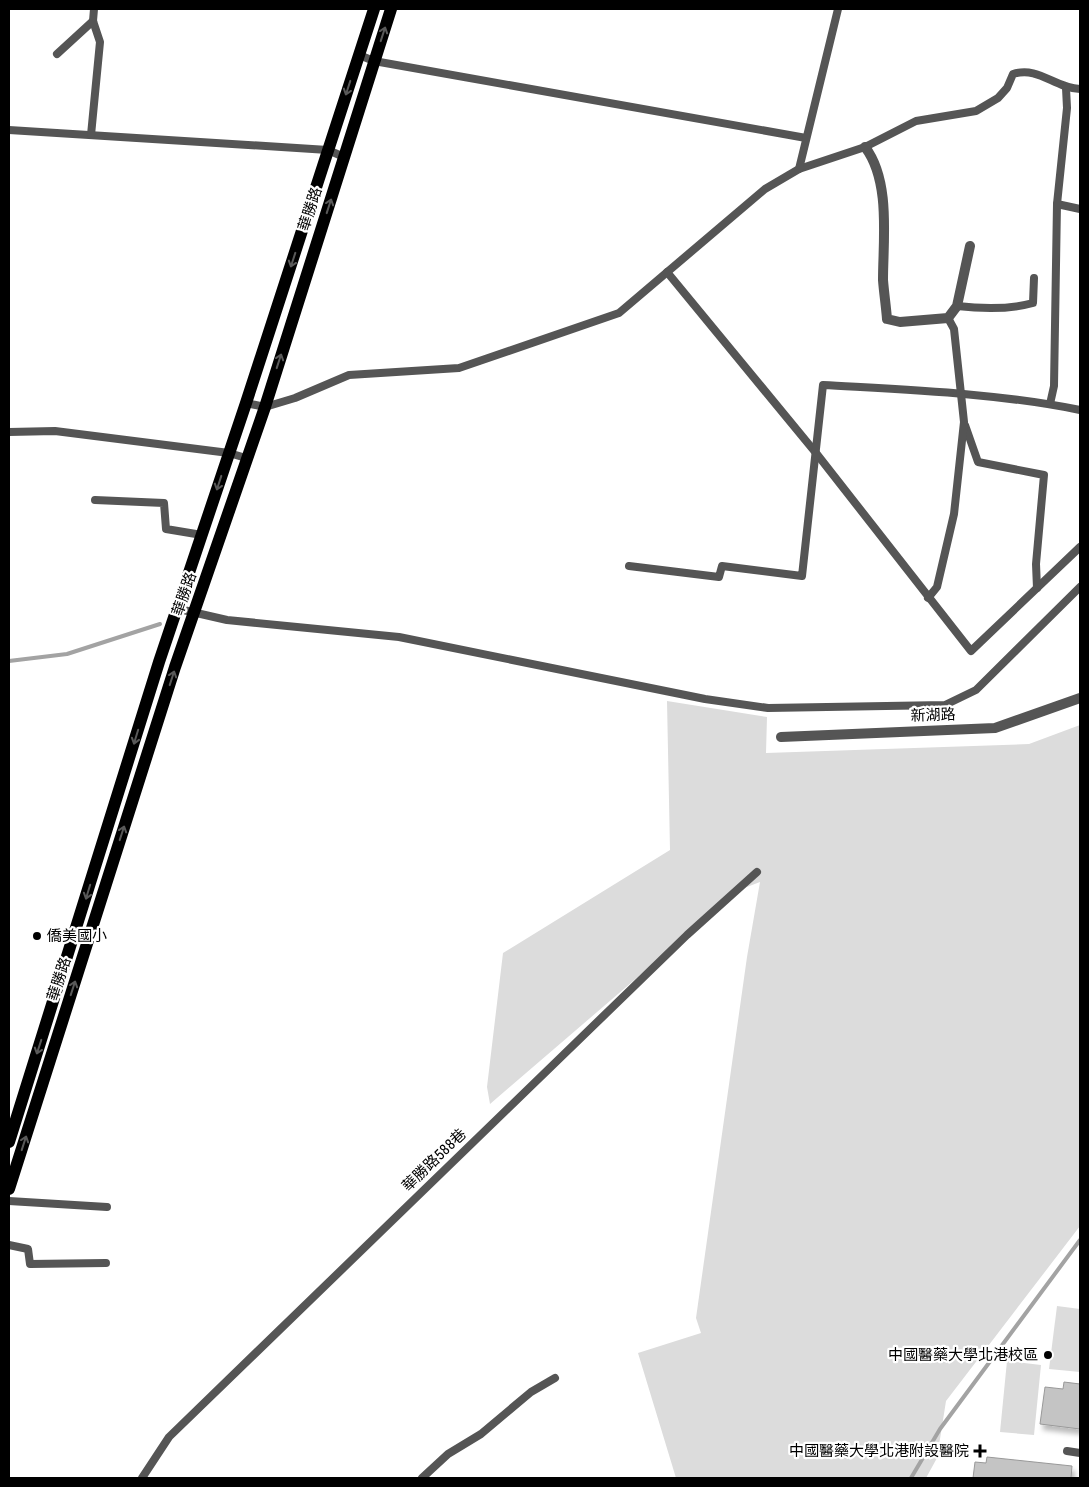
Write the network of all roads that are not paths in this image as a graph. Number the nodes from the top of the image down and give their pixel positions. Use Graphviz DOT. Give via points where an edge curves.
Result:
graph roads {
  1 [pos="94,9"];
  2 [pos="374,9"];
  3 [pos="391,9"];
  4 [pos="838,9"];
  5 [pos="93,21"];
  6 [pos="57,54"];
  7 [pos="359,55"];
  8 [pos="374,61"];
  9 [pos="1066,88"];
  10 [pos="1080,89"];
  11 [pos="9,130"];
  12 [pos="91,136"];
  13 [pos="806,138"];
  14 [pos="865,147"];
  15 [pos="328,150"];
  16 [pos="344,156"];
  17 [pos="799,170"];
  18 [pos="1057,204"];
  19 [pos="1080,209"];
  20 [pos="970,246"];
  21 [pos="668,272"];
  22 [pos="1034,278"];
  23 [pos="957,306"];
  24 [pos="948,318"];
  25 [pos="962,394"];
  26 [pos="246,403"];
  27 [pos="1050,404"];
  28 [pos="264,407"];
  29 [pos="1080,410"];
  30 [pos="964,422"];
  31 [pos="9,432"];
  32 [pos="229,453"];
  33 [pos="816,453"];
  34 [pos="246,458"];
  35 [pos="95,500"];
  36 [pos="202,535"];
  37 [pos="1080,547"];
  38 [pos="629,566"];
  39 [pos="1080,587"];
  40 [pos="1037,588"];
  41 [pos="928,598"];
  42 [pos="178,609"];
  43 [pos="195,614"];
  44 [pos="1080,698"];
  45 [pos="781,737"];
  46 [pos="756,872"];
  47 [pos="51,1008"];
  48 [pos="66,1011"];
  49 [pos="9,1142"];
  50 [pos="9,1189"];
  51 [pos="9,1200"];
  52 [pos="107,1207"];
  53 [pos="9,1245"];
  54 [pos="106,1263"];
  55 [pos="555,1378"];
  56 [pos="1068,1452"];
  57 [pos="1080,1453"];
  58 [pos="142,1478"];
  59 [pos="422,1478"];
  1 -- 5 [label="lane"];
  2 -- 7 [label="main road, 華勝路"];
  8 -- 3 [label="main road, 華勝路, one-way"];
  4 -- 13 [label="lane"];
  5 -- 6 [label="lane"];
  5 -- 12 [label="lane" via="100,42"];
  7 -- 8 [label="lane"];
  7 -- 15 [label="main road, 華勝路, one-way"];
  8 -- 13 [label="lane"];
  8 -- 16 [label="main road, 華勝路"];
  9 -- 10 [label="lane"];
  9 -- 14 [label="lane" via="1034,73 1013,74 998,98 976,111 916,121"];
  9 -- 18 [label="lane" via="1068,108"];
  11 -- 12 [label="lane"];
  12 -- 15 [label="lane"];
  13 -- 17 [label="lane"];
  14 -- 17 [label="lane"];
  14 -- 24 [label="street" via="873,157 883,199 883,282 887,319 900,322"];
  15 -- 16 [label="lane"];
  15 -- 26 [label="main road, 華勝路, one-way"];
  28 -- 16 [label="main road, 華勝路, one-way"];
  17 -- 21 [label="lane" via="765,189"];
  18 -- 19 [label="lane"];
  18 -- 27 [label="lane" via="1054,386"];
  20 -- 23 [label="street"];
  21 -- 28 [label="lane" via="619,312 459,368 349,375"];
  21 -- 33 [label="lane"];
  22 -- 23 [label="lane" via="1033,303 1016,307"];
  23 -- 24 [label="street"];
  24 -- 25 [label="lane" via="954,329"];
  25 -- 27 [label="lane"];
  25 -- 30 [label="lane"];
  25 -- 33 [label="lane" via="822,385"];
  26 -- 28 [label="lane"];
  26 -- 32 [label="main road, 華勝路"];
  27 -- 29 [label="lane"];
  28 -- 34 [label="main road, 華勝路"];
  30 -- 40 [label="lane" via="978,462 1044,475"];
  30 -- 41 [label="lane" via="954,514 937,587"];
  31 -- 32 [label="lane" via="55,431"];
  32 -- 34 [label="lane"];
  32 -- 36 [label="main road, 華勝路, one-way"];
  33 -- 38 [label="lane" via="802,576 722,566 719,578"];
  33 -- 41 [label="lane"];
  34 -- 43 [label="main road, 華勝路"];
  35 -- 36 [label="lane" via="164,503 166,529"];
  36 -- 42 [label="main road, 華勝路"];
  37 -- 40 [label="lane"];
  39 -- 43 [label="lane" via="976,690 945,705 768,708 647,688 398,638"];
  40 -- 41 [label="lane" via="971,651"];
  42 -- 43 [label="lane"];
  42 -- 47 [label="main road, 華勝路, one-way"];
  48 -- 43 [label="main road, 華勝路, one-way"];
  44 -- 45 [label="street, 新湖路" via="994,728"];
  46 -- 58 [label="lane, 華勝路588巷" via="169,1437"];
  47 -- 48 [label="main road"];
  47 -- 49 [label="main road, 華勝路, one-way"];
  50 -- 48 [label="main road, 華勝路, one-way"];
  51 -- 52 [label="lane"];
  53 -- 54 [label="lane" via="28,1249 30,1264"];
  55 -- 59 [label="lane" via="531,1392 481,1434 448,1454"];
  56 -- 57 [label="lane"];
}
